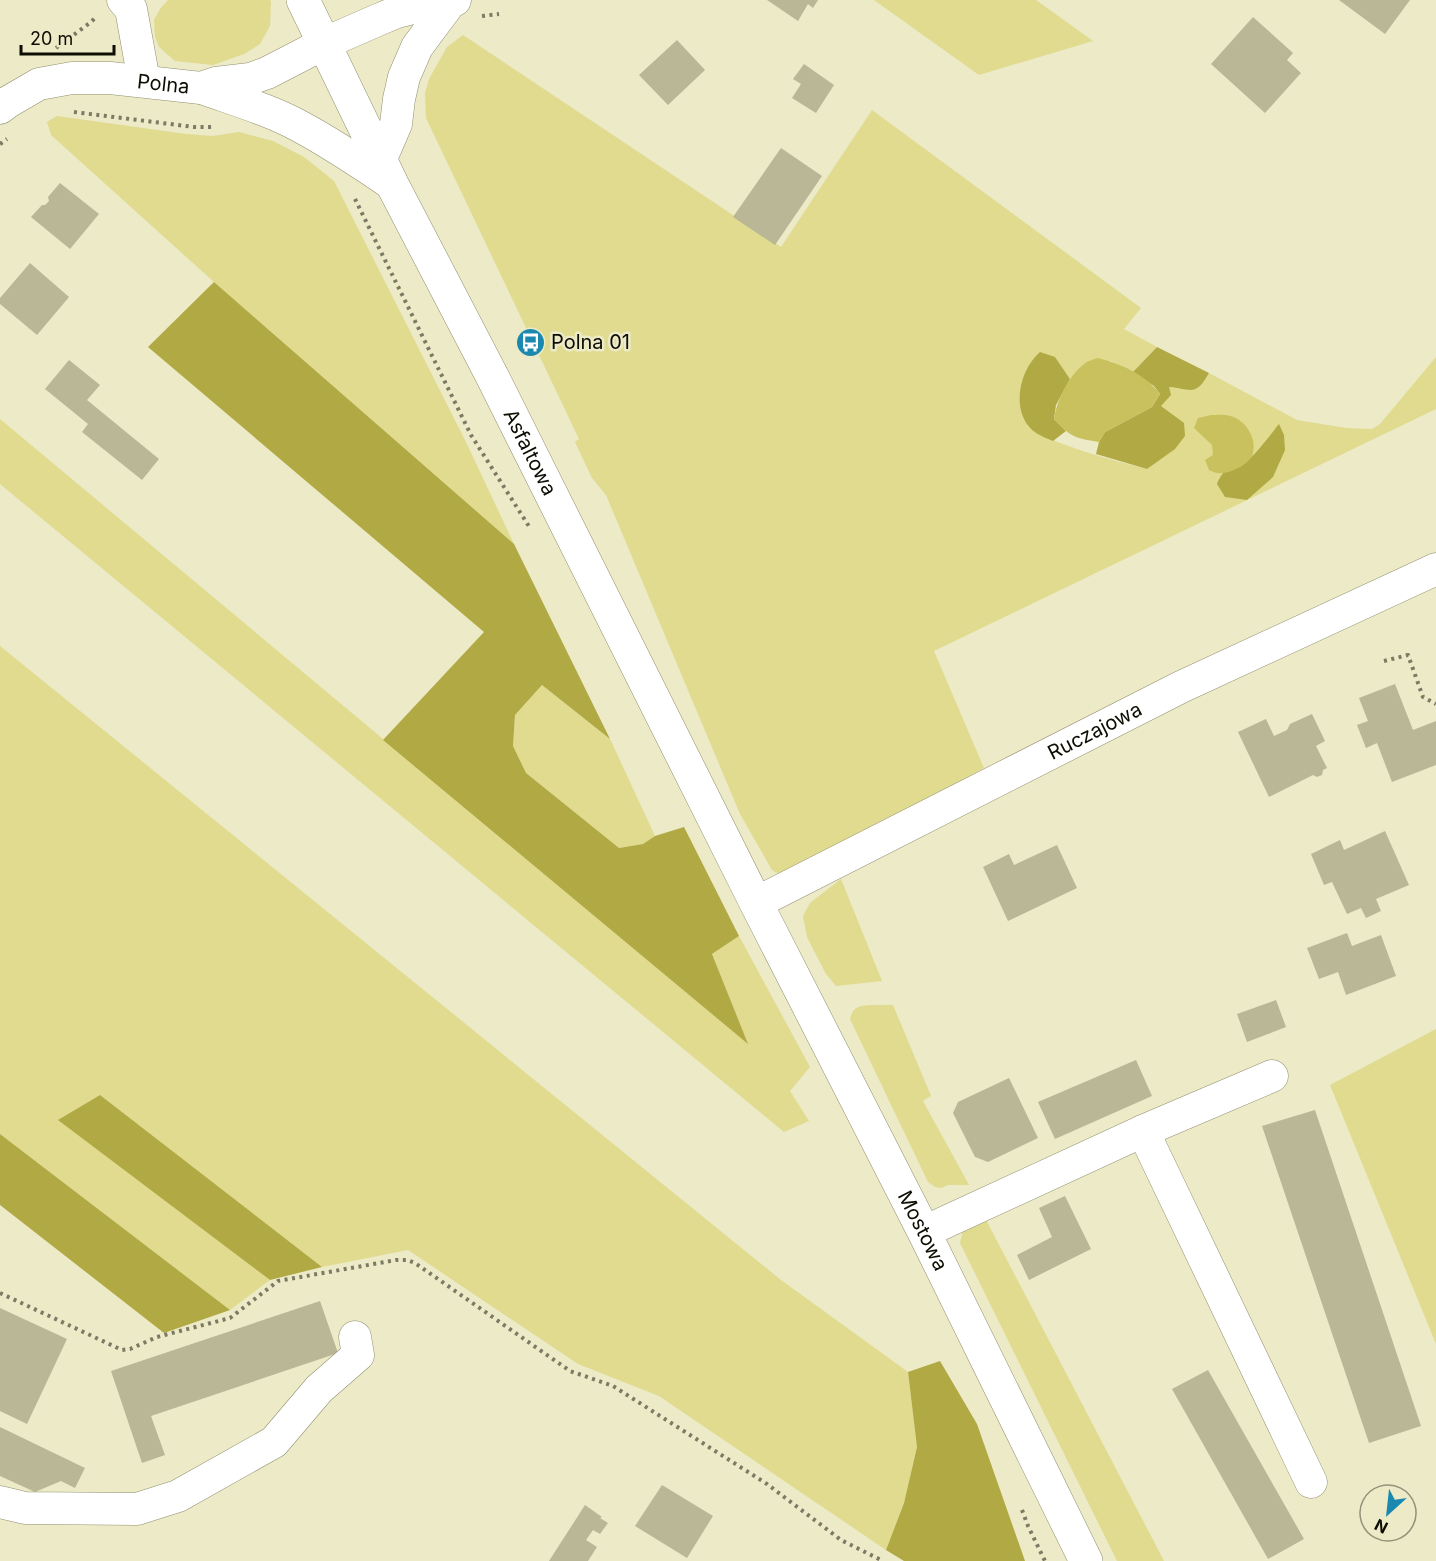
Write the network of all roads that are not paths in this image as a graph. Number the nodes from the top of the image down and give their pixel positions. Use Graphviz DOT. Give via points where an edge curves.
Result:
graph roads {
  1 [pos="303,0"];
  2 [pos="454,0"];
  3 [pos="124,6"];
  4 [pos="325,43"];
  5 [pos="144,81"];
  6 [pos="201,88"];
  7 [pos="4,123"];
  8 [pos="386,172"];
  9 [pos="1436,569"];
  10 [pos="756,903"];
  11 [pos="1272,1076"];
  12 [pos="1143,1131"];
  13 [pos="924,1232"];
  14 [pos="355,1337"];
  15 [pos="1311,1482"];
  16 [pos="0,1502"];
  17 [pos="1086,1561"];
  1 -- 4 [label="main road, Asfaltowa"];
  2 -- 4 [label="street, Polna" via="397,12"];
  2 -- 8 [label="street" via="417,46 404,77"];
  3 -- 5 [label="street"];
  4 -- 6 [label="street, Polna" via="267,73"];
  4 -- 8 [label="main road, Asfaltowa"];
  5 -- 6 [label="street, Polna"];
  5 -- 7 [label="street, Polna" via="72,78 39,84 8,102"];
  6 -- 8 [label="street" via="301,126"];
  8 -- 10 [label="main road, Asfaltowa"];
  9 -- 10 [label="street, Ruczajowa" via="1181,687"];
  10 -- 13 [label="main road, Mostowa"];
  11 -- 12 [label="street"];
  12 -- 13 [label="street"];
  12 -- 15 [label="street"];
  13 -- 17 [label="main road, Mostowa"];
  14 -- 16 [label="street" via="358,1355 319,1389 274,1442 178,1496 137,1509 25,1508"];
}
